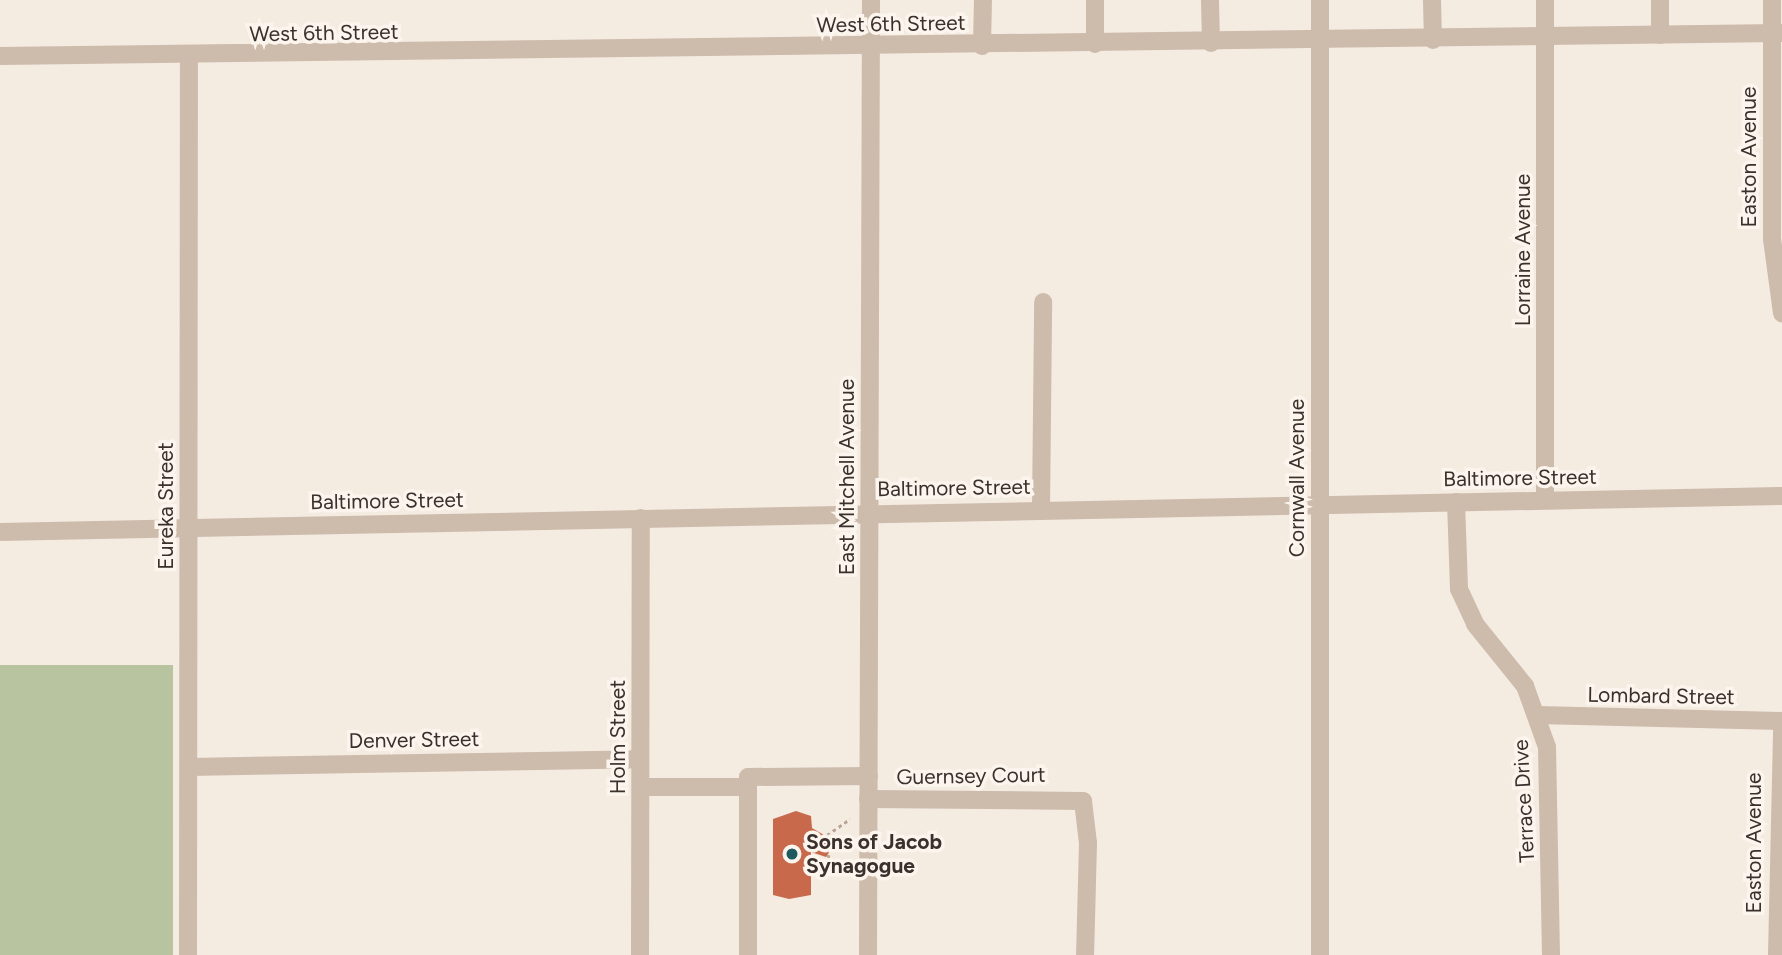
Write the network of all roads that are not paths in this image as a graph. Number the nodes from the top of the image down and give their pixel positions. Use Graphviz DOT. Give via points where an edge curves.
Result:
graph roads {
  1 [pos="871,0"];
  2 [pos="983,0"];
  3 [pos="1095,0"];
  4 [pos="1210,0"];
  5 [pos="1320,0"];
  6 [pos="1432,0"];
  7 [pos="1545,0"];
  8 [pos="1660,0"];
  9 [pos="1772,0"];
  10 [pos="1777,33"];
  11 [pos="1660,35"];
  12 [pos="1545,38"];
  13 [pos="1433,40"];
  14 [pos="1320,42"];
  15 [pos="1211,43"];
  16 [pos="1095,44"];
  17 [pos="982,46"];
  18 [pos="870,47"];
  19 [pos="0,56"];
  20 [pos="189,58"];
  21 [pos="1043,302"];
  22 [pos="1782,313"];
  23 [pos="1782,496"];
  24 [pos="1545,499"];
  25 [pos="1456,502"];
  26 [pos="1320,505"];
  27 [pos="1041,509"];
  28 [pos="869,512"];
  29 [pos="641,518"];
  30 [pos="189,528"];
  31 [pos="0,532"];
  32 [pos="1538,715"];
  33 [pos="1782,721"];
  34 [pos="1782,731"];
  35 [pos="640,759"];
  36 [pos="188,767"];
  37 [pos="869,776"];
  38 [pos="641,787"];
  39 [pos="748,787"];
  40 [pos="869,799"];
  41 [pos="188,955"];
  42 [pos="640,955"];
  43 [pos="748,955"];
  44 [pos="868,955"];
  45 [pos="1085,955"];
  46 [pos="1320,955"];
  47 [pos="1551,955"];
  48 [pos="1777,955"];
  1 -- 18 [label="street, East Mitchell Avenue"];
  2 -- 17 [label="street"];
  3 -- 16 [label="street"];
  4 -- 15 [label="street"];
  5 -- 14 [label="street, Cornwall Avenue"];
  6 -- 13 [label="street"];
  7 -- 12 [label="street, Lorraine Avenue"];
  8 -- 11 [label="street"];
  9 -- 10 [label="street, Easton Avenue"];
  10 -- 11 [label="street, West 6th Street"];
  10 -- 22 [label="street, Easton Avenue" via="1772,239"];
  11 -- 12 [label="street, West 6th Street"];
  12 -- 13 [label="street, West 6th Street"];
  12 -- 24 [label="street, Lorraine Avenue"];
  13 -- 14 [label="street, West 6th Street"];
  14 -- 15 [label="street, West 6th Street"];
  14 -- 26 [label="street, Cornwall Avenue"];
  15 -- 16 [label="street, West 6th Street"];
  16 -- 17 [label="street, West 6th Street"];
  17 -- 18 [label="street, West 6th Street"];
  18 -- 20 [label="street, West 6th Street"];
  18 -- 28 [label="street, East Mitchell Avenue"];
  19 -- 20 [label="street, West 6th Street"];
  20 -- 30 [label="street, Eureka Street"];
  21 -- 27 [label="street"];
  23 -- 24 [label="street, Baltimore Street"];
  24 -- 25 [label="street, Baltimore Street"];
  25 -- 26 [label="street, Baltimore Street"];
  25 -- 32 [label="street, Terrace Drive" via="1455,570 1466,607 1525,686"];
  26 -- 27 [label="street, Baltimore Street"];
  26 -- 46 [label="street, Cornwall Avenue"];
  27 -- 28 [label="street, Baltimore Street"];
  28 -- 29 [label="street, Baltimore Street"];
  28 -- 37 [label="street, East Mitchell Avenue"];
  29 -- 30 [label="street, Baltimore Street"];
  29 -- 35 [label="street, Holm Street"];
  30 -- 31 [label="street, Baltimore Street"];
  30 -- 36 [label="street, Eureka Street"];
  32 -- 33 [label="street, Lombard Street"];
  32 -- 47 [label="street, Terrace Drive" via="1549,769"];
  34 -- 48 [label="street, Easton Avenue"];
  35 -- 36 [label="street, Denver Street"];
  35 -- 38 [label="street, Holm Street"];
  36 -- 41 [label="street, Eureka Street"];
  37 -- 39 [label="street" via="748,777"];
  37 -- 40 [label="street, East Mitchell Avenue"];
  38 -- 39 [label="street"];
  38 -- 42 [label="street, Holm Street"];
  39 -- 43 [label="street"];
  40 -- 44 [label="street, East Mitchell Avenue"];
  40 -- 45 [label="street, Guernsey Court" via="1075,797 1087,810"];
}
